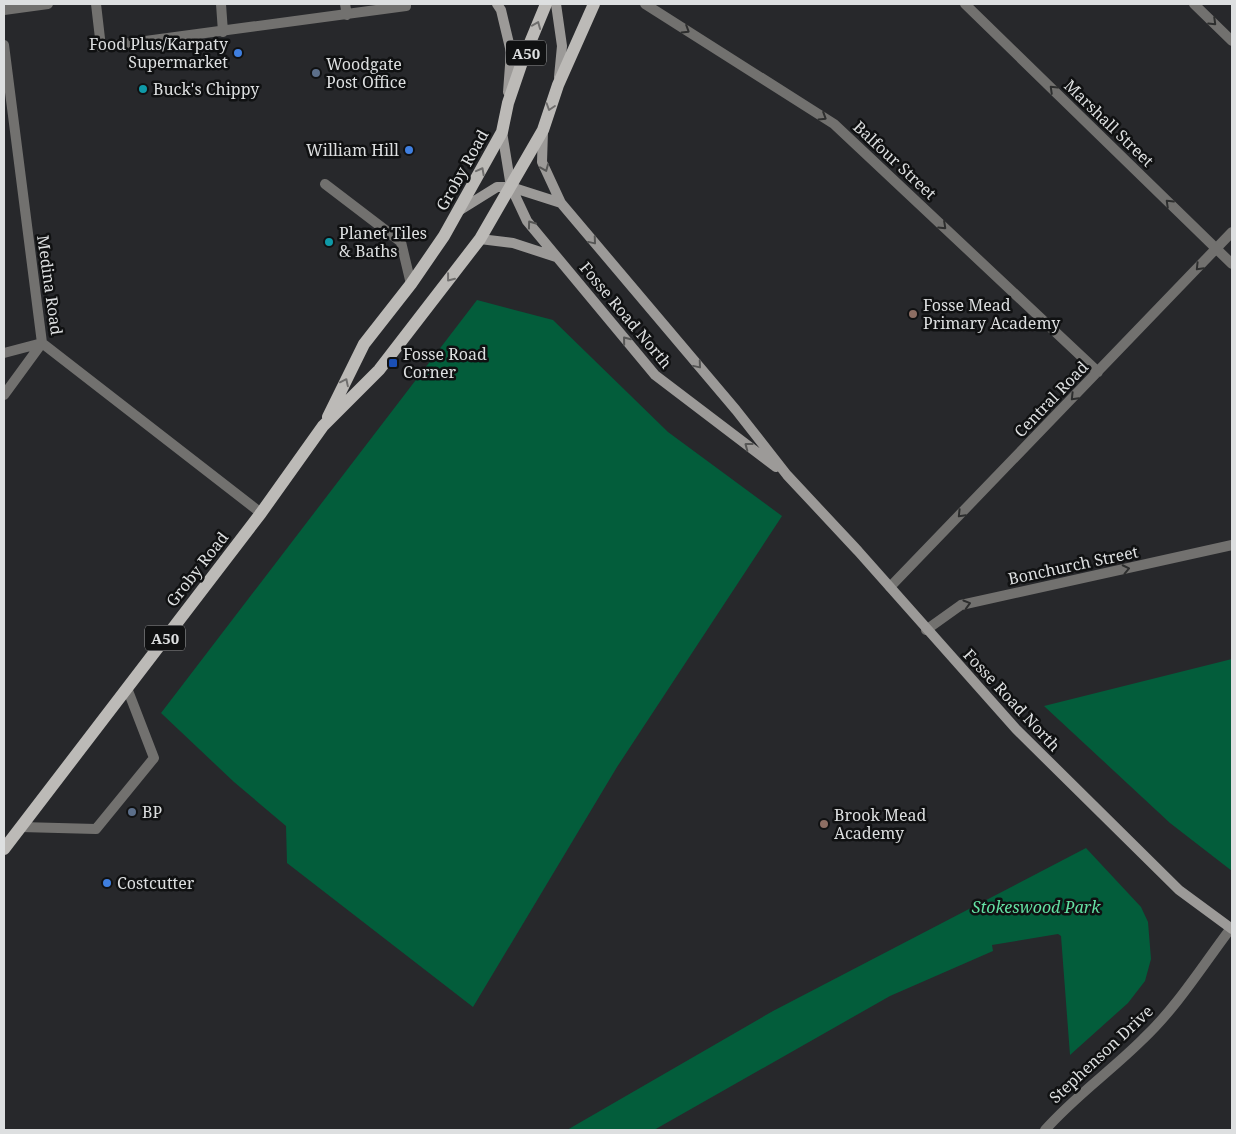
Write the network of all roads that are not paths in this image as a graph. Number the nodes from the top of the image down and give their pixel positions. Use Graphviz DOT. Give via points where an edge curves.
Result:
graph roads {
  1 [pos="42,4"];
  2 [pos="96,4"];
  3 [pos="221,4"];
  4 [pos="345,4"];
  5 [pos="406,4"];
  6 [pos="497,4"];
  7 [pos="546,4"];
  8 [pos="556,4"];
  9 [pos="594,4"];
  10 [pos="645,4"];
  11 [pos="966,4"];
  12 [pos="1194,4"];
  13 [pos="4,10"];
  14 [pos="346,16"];
  15 [pos="223,32"];
  16 [pos="1232,41"];
  17 [pos="4,46"];
  18 [pos="558,85"];
  19 [pos="508,103"];
  20 [pos="543,130"];
  21 [pos="502,132"];
  22 [pos="325,184"];
  23 [pos="511,187"];
  24 [pos="561,204"];
  25 [pos="460,210"];
  26 [pos="1232,232"];
  27 [pos="480,239"];
  28 [pos="1216,249"];
  29 [pos="557,257"];
  30 [pos="1232,264"];
  31 [pos="411,284"];
  32 [pos="42,344"];
  33 [pos="4,353"];
  34 [pos="1098,372"];
  35 [pos="4,395"];
  36 [pos="323,426"];
  37 [pos="787,475"];
  38 [pos="261,513"];
  39 [pos="1232,545"];
  40 [pos="890,587"];
  41 [pos="926,630"];
  42 [pos="127,688"];
  43 [pos="21,826"];
  44 [pos="4,849"];
  45 [pos="1231,928"];
  46 [pos="1045,1130"];
  1 -- 13 [label="street"];
  2 -- 15 [label="street" via="101,47"];
  3 -- 15 [label="street"];
  4 -- 14 [label="street"];
  5 -- 14 [label="street"];
  6 -- 19 [label="street" via="511,52"];
  19 -- 7 [label="main road, A50, one-way"];
  8 -- 18 [label="street" via="562,46"];
  9 -- 18 [label="main road, A50"];
  10 -- 34 [label="street, Balfour Street, one-way" via="834,124"];
  28 -- 11 [label="street, Marshall Street, one-way"];
  12 -- 16 [label="street, one-way"];
  14 -- 15 [label="street"];
  17 -- 32 [label="street, Medina Road"];
  18 -- 20 [label="main road, A50, one-way"];
  19 -- 21 [label="main road, A50"];
  20 -- 23 [label="main road, A50"];
  20 -- 24 [label="street, Fosse Road North, one-way" via="542,162"];
  21 -- 23 [label="street, Fosse Road North"];
  25 -- 21 [label="main road, Groby Road / A50, one-way"];
  22 -- 31 [label="street" via="401,242"];
  23 -- 24 [label="street"];
  23 -- 25 [label="street" via="497,187"];
  23 -- 27 [label="main road, Groby Road / A50"];
  29 -- 23 [label="street, Fosse Road North, one-way" via="527,221"];
  24 -- 37 [label="street, Fosse Road North, one-way"];
  25 -- 31 [label="main road, Groby Road / A50"];
  26 -- 28 [label="street, Central Road"];
  27 -- 29 [label="street" via="512,243"];
  27 -- 36 [label="main road, Groby Road / A50, one-way" via="379,370"];
  28 -- 30 [label="street, Marshall Street"];
  28 -- 34 [label="street, Central Road, one-way"];
  37 -- 29 [label="street, Fosse Road North, one-way" via="654,375"];
  36 -- 31 [label="main road, Groby Road / A50, one-way" via="364,344"];
  32 -- 33 [label="street"];
  32 -- 35 [label="street"];
  32 -- 38 [label="street, Medina Road"];
  34 -- 40 [label="street, Central Road, one-way"];
  36 -- 38 [label="main road, Groby Road / A50"];
  37 -- 40 [label="street, Fosse Road North"];
  38 -- 42 [label="main road, Groby Road / A50"];
  41 -- 39 [label="street, Bonchurch Street, one-way" via="962,605"];
  40 -- 41 [label="street, Fosse Road North"];
  41 -- 45 [label="street, Fosse Road North" via="1016,729 1179,890"];
  42 -- 43 [label="main road, Groby Road / A50"];
  42 -- 43 [label="street" via="154,758 96,829"];
  43 -- 44 [label="main road, Groby Road / A50"];
  45 -- 46 [label="street, Stephenson Drive" via="1144,1039 1094,1081"];
}
